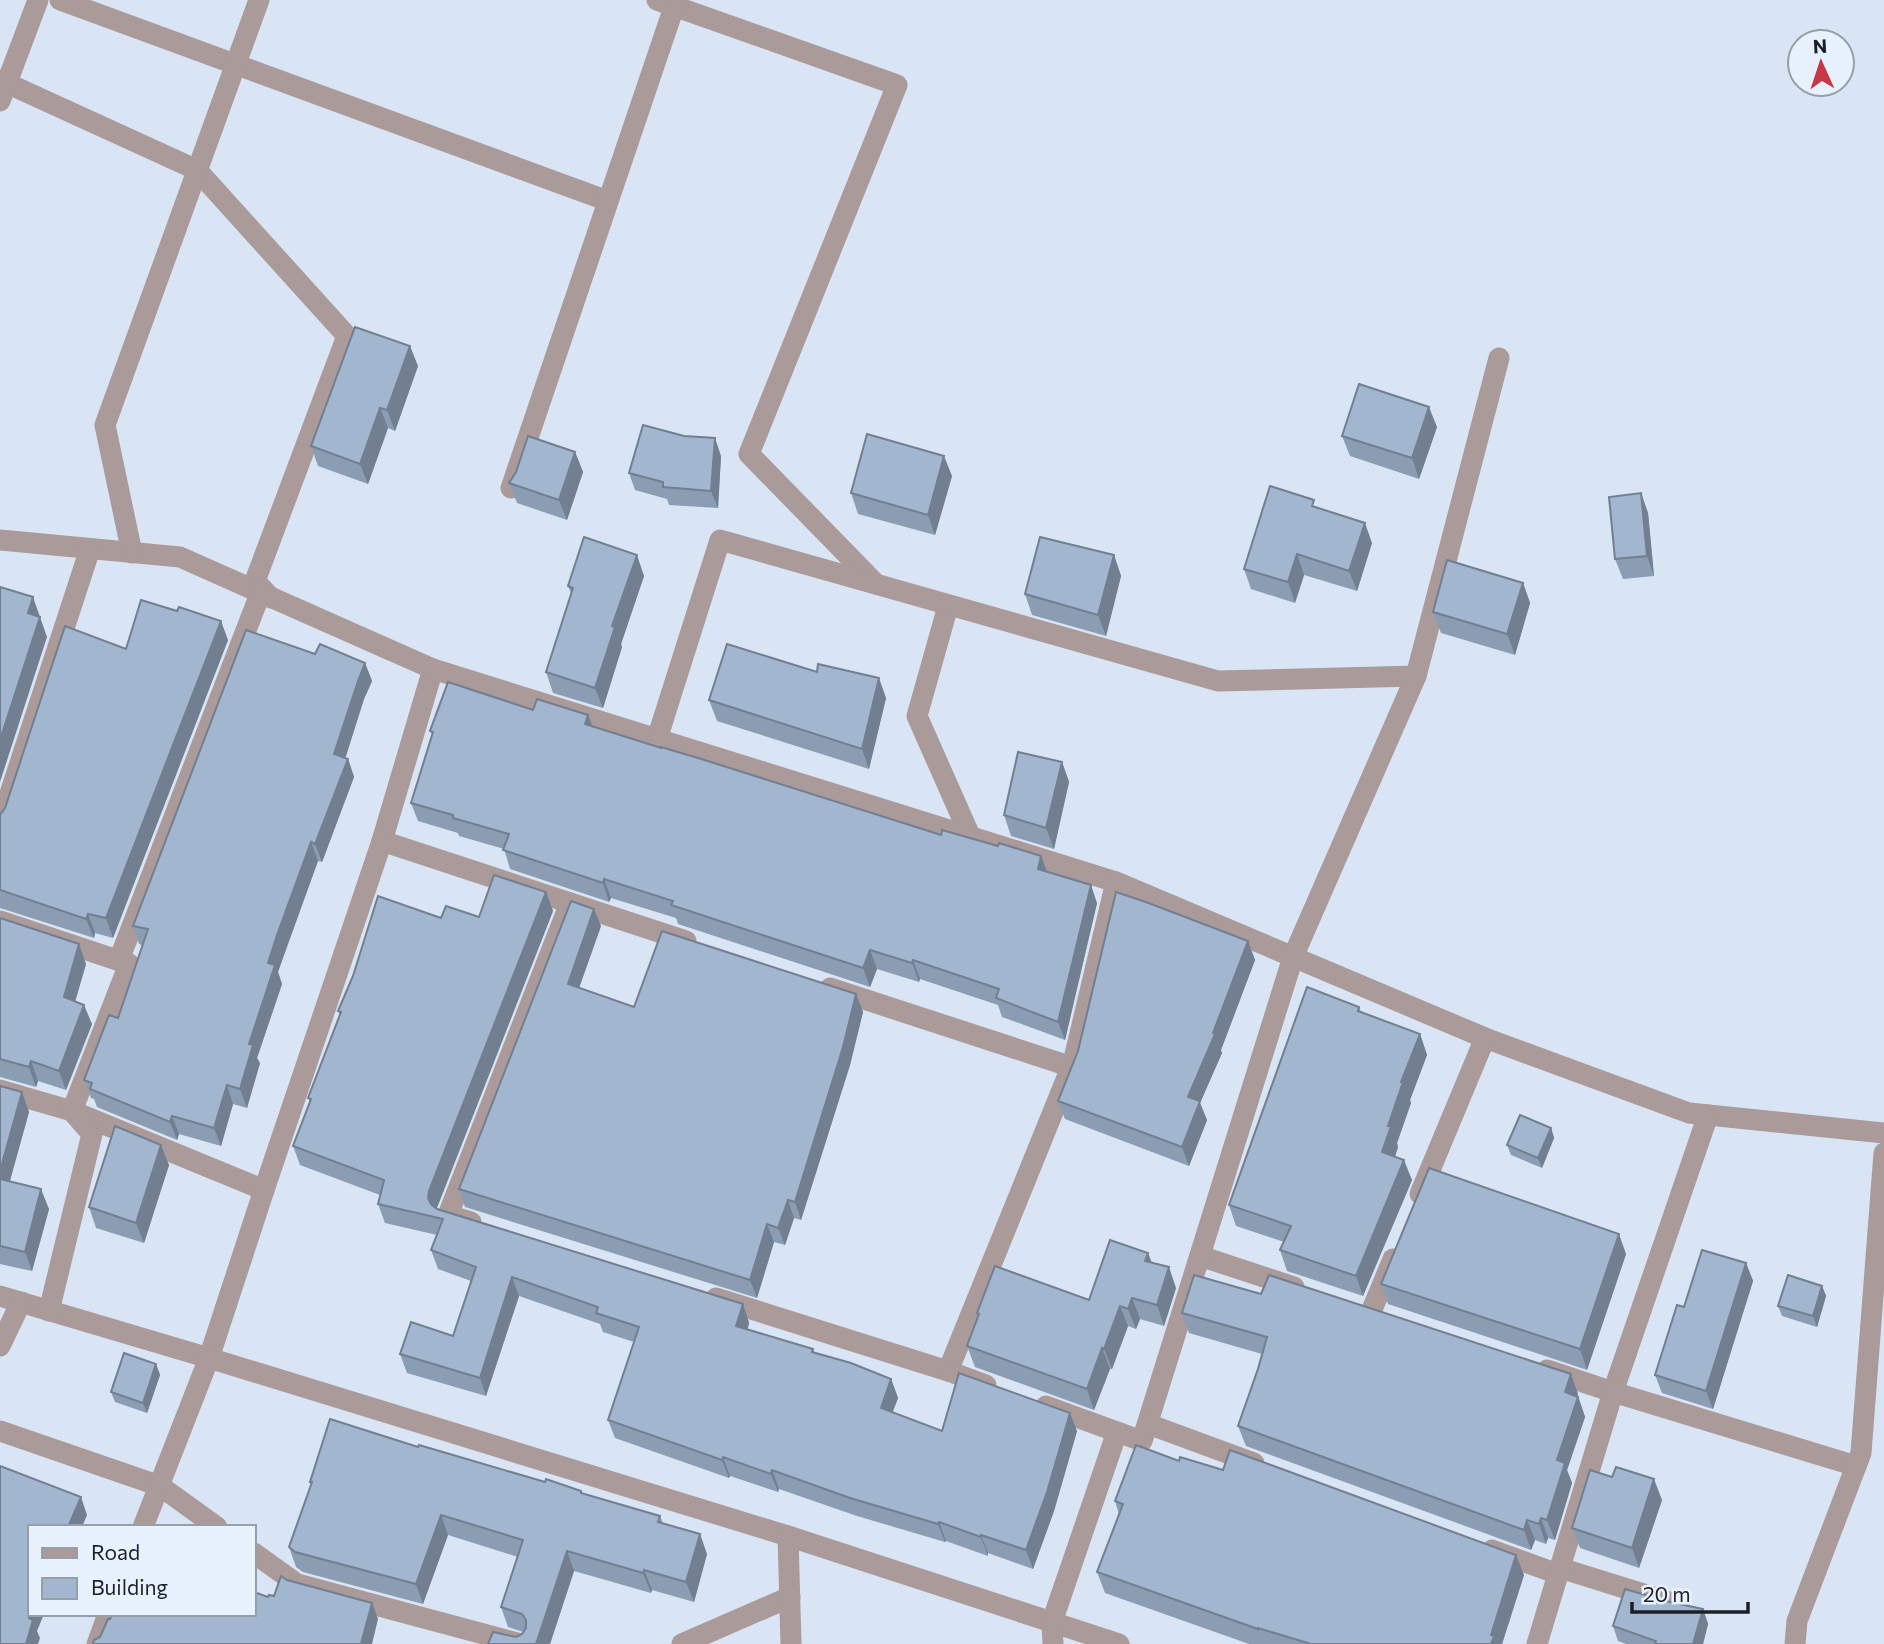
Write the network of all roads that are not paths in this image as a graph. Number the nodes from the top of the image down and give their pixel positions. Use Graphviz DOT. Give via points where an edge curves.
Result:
graph roads {
  1 [pos="38,0"];
  2 [pos="60,0"];
  3 [pos="259,0"];
  4 [pos="666,3"];
  5 [pos="236,64"];
  6 [pos="2,88"];
  7 [pos="197,170"];
  8 [pos="608,201"];
  9 [pos="1499,358"];
  10 [pos="511,488"];
  11 [pos="0,540"];
  12 [pos="90,549"];
  13 [pos="131,553"];
  14 [pos="877,585"];
  15 [pos="271,598"];
  16 [pos="948,606"];
  17 [pos="433,669"];
  18 [pos="1416,676"];
  19 [pos="657,739"];
  20 [pos="0,824"];
  21 [pos="971,838"];
  22 [pos="382,841"];
  23 [pos="1116,882"];
  24 [pos="570,903"];
  25 [pos="0,921"];
  26 [pos="702,946"];
  27 [pos="1293,957"];
  28 [pos="129,964"];
  29 [pos="808,981"];
  30 [pos="1485,1038"];
  31 [pos="1072,1067"];
  32 [pos="0,1090"];
  33 [pos="72,1111"];
  34 [pos="1708,1115"];
  35 [pos="1884,1133"];
  36 [pos="1884,1153"];
  37 [pos="264,1190"];
  38 [pos="1412,1212"];
  39 [pos="487,1227"];
  40 [pos="1402,1237"];
  41 [pos="1200,1256"];
  42 [pos="698,1293"];
  43 [pos="1318,1294"];
  44 [pos="0,1296"];
  45 [pos="21,1302"];
  46 [pos="49,1311"];
  47 [pos="1396,1320"];
  48 [pos="0,1346"];
  49 [pos="209,1358"];
  50 [pos="1524,1362"];
  51 [pos="948,1371"];
  52 [pos="1000,1390"];
  53 [pos="1613,1392"];
  54 [pos="1026,1399"];
  55 [pos="1148,1424"];
  56 [pos="0,1431"];
  57 [pos="1117,1432"];
  58 [pos="1856,1466"];
  59 [pos="1276,1471"];
  60 [pos="160,1486"];
  61 [pos="144,1525"];
  62 [pos="214,1525"];
  63 [pos="788,1536"];
  64 [pos="1468,1541"];
  65 [pos="256,1554"];
  66 [pos="1560,1568"];
  67 [pos="790,1597"];
  68 [pos="1679,1605"];
  69 [pos="107,1616"];
  70 [pos="1052,1622"];
  71 [pos="97,1644"];
  72 [pos="521,1644"];
  73 [pos="682,1644"];
  74 [pos="791,1644"];
  75 [pos="1054,1644"];
  76 [pos="1119,1644"];
  77 [pos="1536,1644"];
  78 [pos="1795,1644"];
  1 -- 6 [label="street"];
  2 -- 5 [label="street"];
  3 -- 5 [label="street"];
  4 -- 8 [label="street"];
  4 -- 14 [label="street" via="897,85 749,454"];
  5 -- 7 [label="street"];
  5 -- 8 [label="street"];
  6 -- 7 [label="street"];
  7 -- 13 [label="street" via="105,425"];
  7 -- 15 [label="street" via="347,336 255,581"];
  8 -- 10 [label="street"];
  9 -- 18 [label="street"];
  11 -- 12 [label="street"];
  12 -- 13 [label="street"];
  12 -- 20 [label="street"];
  13 -- 15 [label="street" via="180,557"];
  14 -- 16 [label="street"];
  14 -- 19 [label="street" via="720,540"];
  15 -- 17 [label="street"];
  15 -- 28 [label="street" via="260,594 119,960"];
  16 -- 18 [label="street" via="1218,681"];
  16 -- 21 [label="street" via="917,716"];
  17 -- 19 [label="street"];
  17 -- 22 [label="street"];
  18 -- 27 [label="street"];
  19 -- 21 [label="street"];
  21 -- 23 [label="street"];
  22 -- 24 [label="street"];
  22 -- 37 [label="street"];
  23 -- 27 [label="street"];
  23 -- 31 [label="street"];
  24 -- 26 [label="street"];
  24 -- 39 [label="street" via="448,1214"];
  25 -- 28 [label="street"];
  27 -- 30 [label="street"];
  27 -- 41 [label="street"];
  28 -- 33 [label="street"];
  29 -- 31 [label="street"];
  30 -- 34 [label="street" via="1689,1113"];
  30 -- 38 [label="street"];
  31 -- 51 [label="street"];
  32 -- 33 [label="street"];
  33 -- 37 [label="street"];
  33 -- 46 [label="street" via="92,1133"];
  34 -- 35 [label="street"];
  34 -- 53 [label="street"];
  36 -- 58 [label="street" via="1861,1453"];
  37 -- 49 [label="street"];
  40 -- 47 [label="street" via="1364,1310"];
  41 -- 43 [label="street"];
  41 -- 55 [label="street"];
  42 -- 51 [label="street"];
  44 -- 45 [label="street"];
  45 -- 46 [label="street"];
  45 -- 48 [label="street"];
  46 -- 49 [label="street"];
  49 -- 60 [label="street"];
  49 -- 63 [label="street"];
  50 -- 53 [label="street"];
  51 -- 52 [label="street"];
  53 -- 58 [label="street"];
  53 -- 66 [label="street"];
  54 -- 57 [label="street"];
  55 -- 57 [label="street" via="1142,1441"];
  55 -- 59 [label="street"];
  56 -- 60 [label="street"];
  57 -- 70 [label="street"];
  58 -- 78 [label="street" via="1797,1621"];
  60 -- 61 [label="street"];
  60 -- 62 [label="street"];
  63 -- 67 [label="street"];
  63 -- 70 [label="street"];
  64 -- 66 [label="street" via="1558,1574"];
  65 -- 72 [label="street" via="297,1584"];
  66 -- 68 [label="street"];
  66 -- 77 [label="street"];
  67 -- 73 [label="street"];
  67 -- 74 [label="street"];
  69 -- 71 [label="street"];
  70 -- 75 [label="street"];
  70 -- 76 [label="street"];
}
